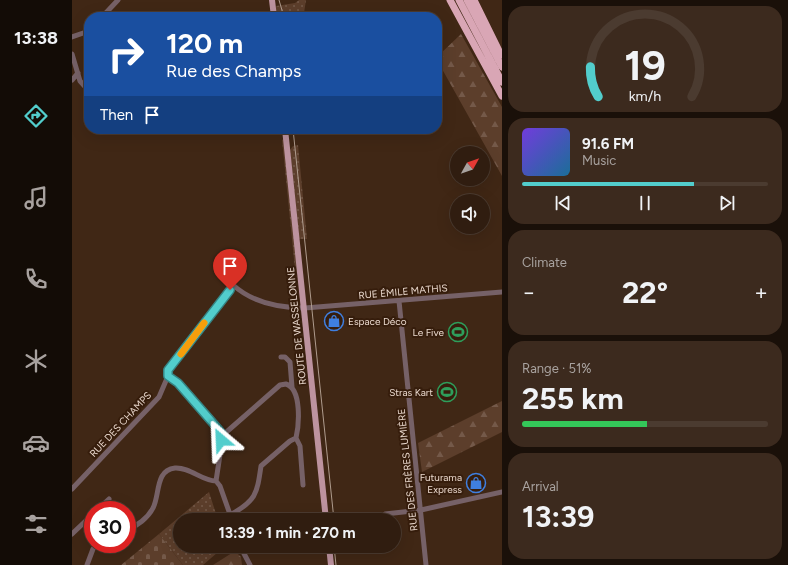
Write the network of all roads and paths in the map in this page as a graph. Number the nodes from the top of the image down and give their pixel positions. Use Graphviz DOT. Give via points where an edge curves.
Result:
graph roads {
  1 [pos="118,0"];
  2 [pos="272,0"];
  3 [pos="450,0"];
  4 [pos="459,0"];
  5 [pos="467,0"];
  6 [pos="474,0"];
  7 [pos="107,12"];
  8 [pos="273,12"];
  9 [pos="84,33"];
  10 [pos="72,38"];
  11 [pos="72,54"];
  12 [pos="502,57"];
  13 [pos="502,67"];
  14 [pos="78,73"];
  15 [pos="72,80"];
  16 [pos="502,82"];
  17 [pos="84,85"];
  18 [pos="502,96"];
  19 [pos="286,134"];
  20 [pos="232,287"];
  21 [pos="502,292"];
  22 [pos="399,301"];
  23 [pos="305,308"];
  24 [pos="281,357"];
  25 [pos="168,376"];
  26 [pos="292,387"];
  27 [pos="223,435"];
  28 [pos="296,438"];
  29 [pos="216,481"];
  30 [pos="303,485"];
  31 [pos="72,489"];
  32 [pos="502,492"];
  33 [pos="421,510"];
  34 [pos="230,513"];
  35 [pos="236,513"];
  36 [pos="325,513"];
  37 [pos="394,513"];
  38 [pos="84,523"];
  39 [pos="136,525"];
  40 [pos="72,534"];
  41 [pos="92,553"];
  42 [pos="244,553"];
  43 [pos="330,553"];
  44 [pos="88,565"];
  45 [pos="250,565"];
  46 [pos="331,565"];
  47 [pos="426,565"];
  1 -- 7 [label="street"];
  2 -- 8 [label="main road"];
  3 -- 18 [label="highway"];
  4 -- 16 [label="highway"];
  5 -- 13 [label="highway"];
  6 -- 12 [label="highway"];
  9 -- 10 [label="street"];
  11 -- 14 [label="street"];
  14 -- 15 [label="street"];
  14 -- 17 [label="street"];
  19 -- 23 [label="main road, ROUTE DE WASSELONNE"];
  20 -- 23 [label="street, RUE ÉMILE MATHIS" via="249,297 285,308"];
  20 -- 25 [label="street, RUE DES CHAMPS" via="168,370"];
  21 -- 22 [label="street, RUE ÉMILE MATHIS"];
  22 -- 23 [label="street, RUE ÉMILE MATHIS"];
  22 -- 33 [label="street, RUE DES FRÈRES LUMIÈRE"];
  23 -- 36 [label="main road, ROUTE DE WASSELONNE"];
  24 -- 26 [label="street" via="290,362"];
  25 -- 27 [label="street" via="178,383"];
  25 -- 31 [label="street, RUE DES CHAMPS" via="159,397"];
  26 -- 27 [label="street" via="280,385"];
  26 -- 28 [label="street" via="296,393 299,425"];
  27 -- 29 [label="street"];
  28 -- 30 [label="street" via="300,446"];
  28 -- 35 [label="street" via="260,466 255,496"];
  29 -- 34 [label="street"];
  29 -- 39 [label="street" via="176,468 170,470 159,482 153,509"];
  32 -- 33 [label="street"];
  33 -- 37 [label="street"];
  33 -- 47 [label="street, RUE DES FRÈRES LUMIÈRE"];
  38 -- 40 [label="street"];
  41 -- 44 [label="street"];
  42 -- 45 [label="street"];
  43 -- 46 [label="main road"];
}
